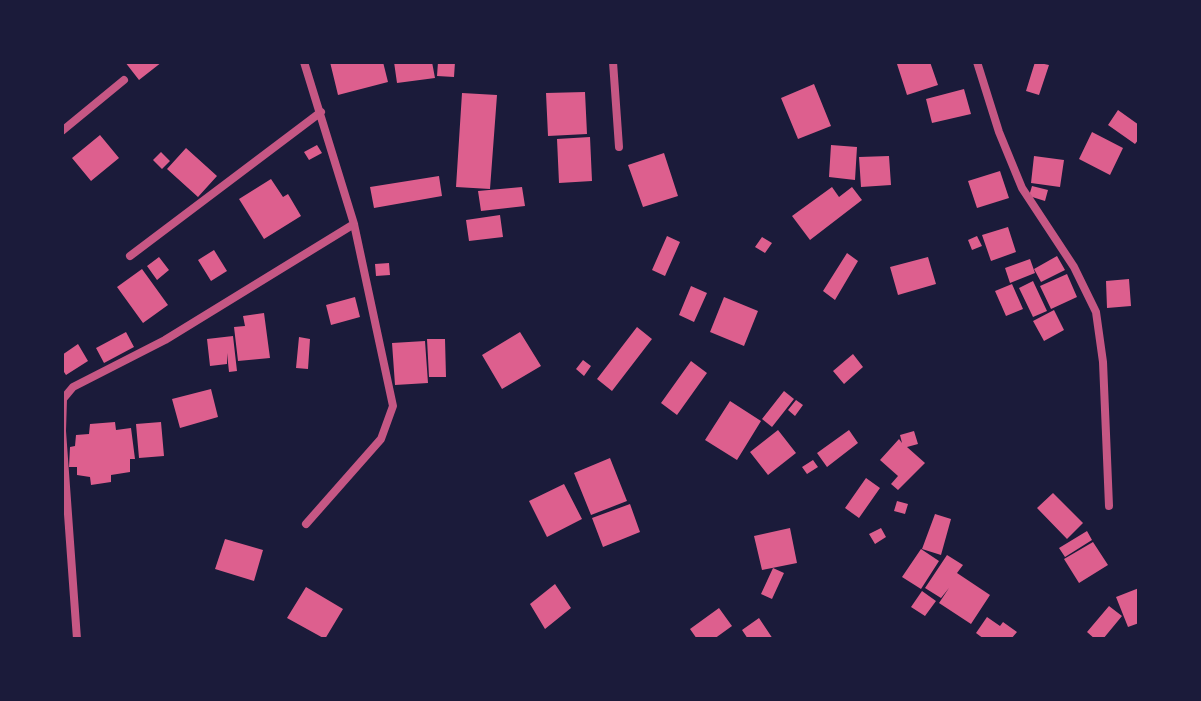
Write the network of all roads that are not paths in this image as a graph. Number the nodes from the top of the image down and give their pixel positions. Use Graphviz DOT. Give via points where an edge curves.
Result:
graph roads {
  1 [pos="304,62"];
  2 [pos="613,62"];
  3 [pos="977,62"];
  4 [pos="124,80"];
  5 [pos="321,112"];
  6 [pos="62,131"];
  7 [pos="619,147"];
  8 [pos="354,224"];
  9 [pos="130,256"];
  10 [pos="1109,506"];
  11 [pos="306,524"];
  12 [pos="77,639"];
  1 -- 5 [label="street"];
  2 -- 7 [label="street"];
  3 -- 10 [label="street" via="1022,188 1074,267 1096,312"];
  4 -- 6 [label="street"];
  5 -- 8 [label="street"];
  5 -- 9 [label="street"];
  8 -- 11 [label="street" via="393,406 381,439"];
  8 -- 12 [label="street" via="165,340 73,387 63,399"];
}
